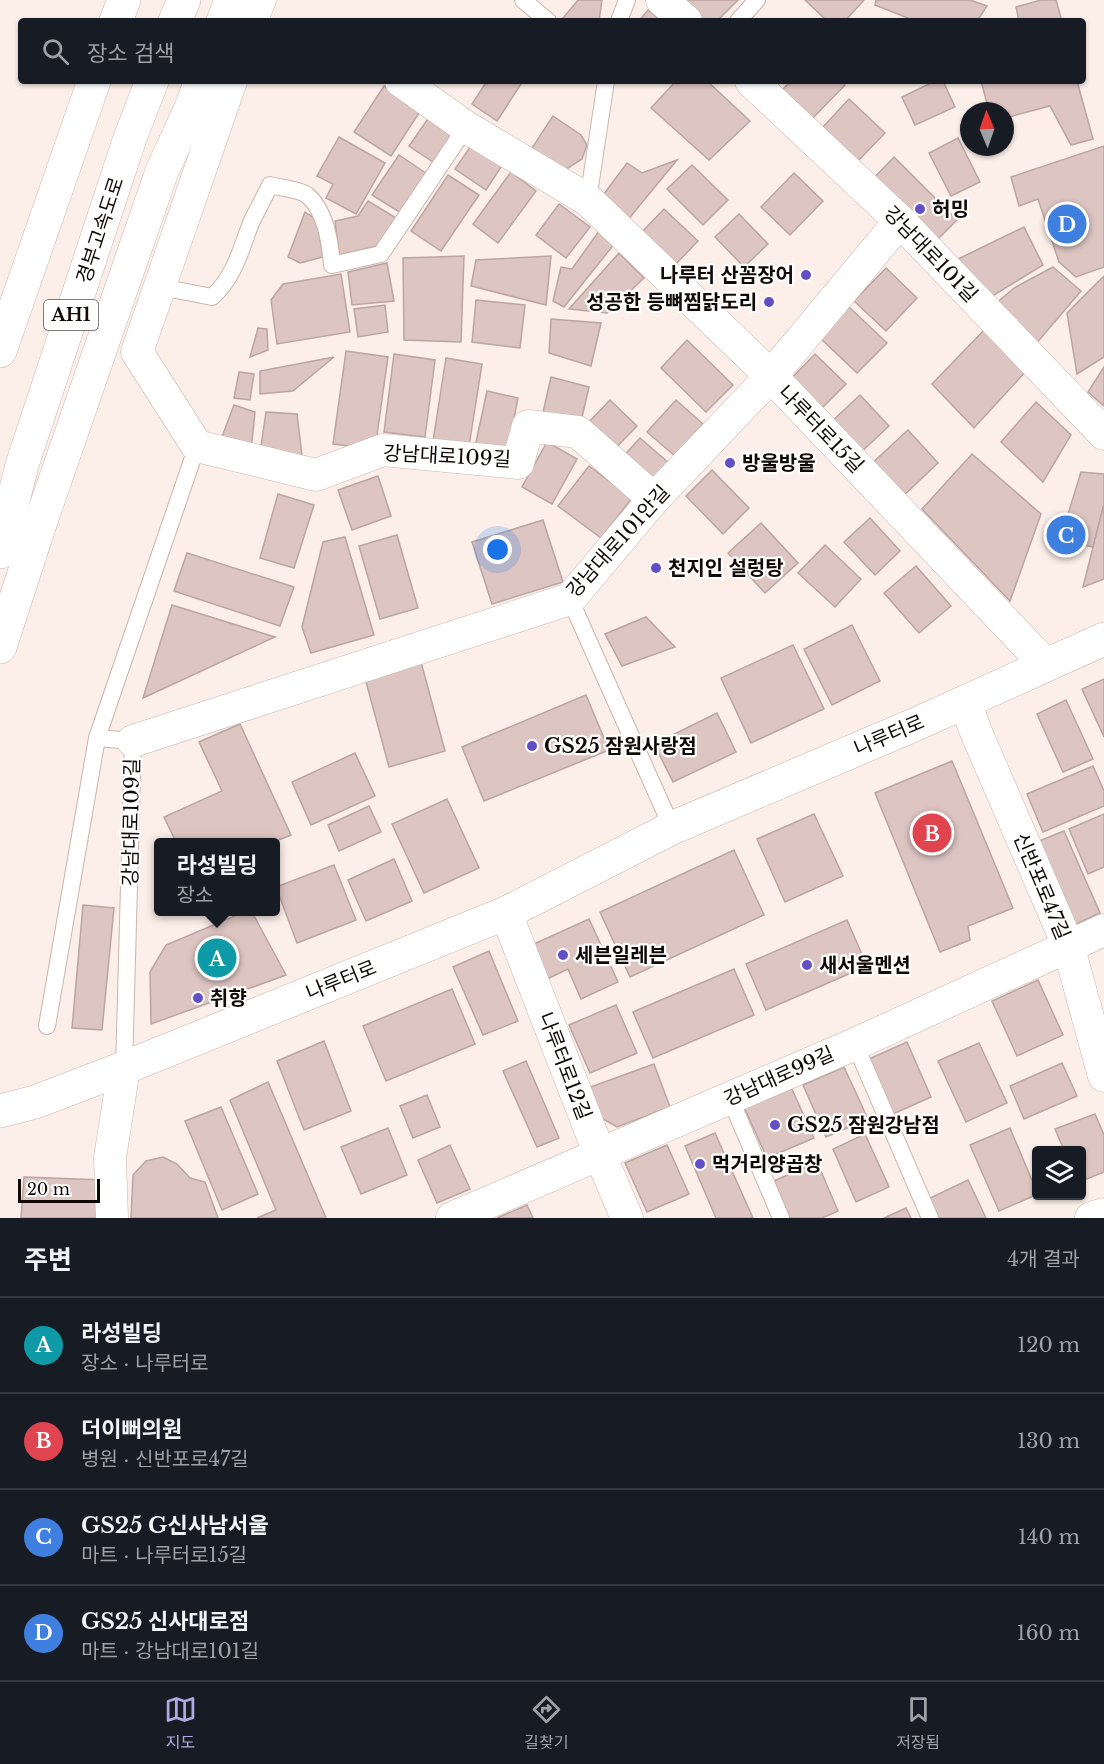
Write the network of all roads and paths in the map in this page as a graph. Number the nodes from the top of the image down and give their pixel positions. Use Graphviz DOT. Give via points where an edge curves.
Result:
graph roads {
  1 [pos="124,0"];
  2 [pos="183,0"];
  3 [pos="523,0"];
  4 [pos="627,0"];
  5 [pos="662,0"];
  6 [pos="757,0"];
  7 [pos="117,18"];
  8 [pos="176,18"];
  9 [pos="544,18"];
  10 [pos="620,18"];
  11 [pos="683,18"];
  12 [pos="741,18"];
  13 [pos="92,84"];
  14 [pos="151,84"];
  15 [pos="230,84"];
  16 [pos="405,84"];
  17 [pos="606,84"];
  18 [pos="754,84"];
  19 [pos="196,96"];
  20 [pos="466,127"];
  21 [pos="588,201"];
  22 [pos="900,221"];
  23 [pos="161,287"];
  24 [pos="0,351"];
  25 [pos="771,376"];
  26 [pos="1104,434"];
  27 [pos="197,446"];
  28 [pos="654,499"];
  29 [pos="0,552"];
  30 [pos="570,599"];
  31 [pos="1104,639"];
  32 [pos="0,647"];
  33 [pos="1046,665"];
  34 [pos="965,702"];
  35 [pos="97,738"];
  36 [pos="133,741"];
  37 [pos="672,828"];
  38 [pos="506,913"];
  39 [pos="1104,930"];
  40 [pos="1068,945"];
  41 [pos="47,1026"];
  42 [pos="855,1044"];
  43 [pos="124,1068"];
  44 [pos="1104,1076"];
  45 [pos="730,1098"];
  46 [pos="0,1111"];
  47 [pos="600,1155"];
  48 [pos="1104,1215"];
  49 [pos="112,1218"];
  50 [pos="452,1218"];
  51 [pos="627,1218"];
  52 [pos="781,1218"];
  53 [pos="930,1218"];
  54 [pos="1091,1218"];
  1 -- 7 [label="main road"];
  2 -- 8 [label="main road"];
  3 -- 9 [label="lane"];
  4 -- 10 [label="lane"];
  5 -- 11 [label="street"];
  6 -- 12 [label="lane"];
  13 -- 24 [label="main road, AH1"];
  14 -- 29 [label="main road, 경부고속도로 / AH1" via="22,465"];
  15 -- 23 [label="street"];
  16 -- 20 [label="street, 나루터로15길"];
  17 -- 21 [label="lane"];
  18 -- 22 [label="street, 강남대로101길"];
  19 -- 32 [label="main road" via="162,171"];
  20 -- 21 [label="street, 나루터로15길"];
  20 -- 23 [label="lane" via="381,254 332,265 331,244 320,212 305,194 270,185 241,254 221,289 212,297"];
  21 -- 25 [label="street, 나루터로15길"];
  22 -- 25 [label="street, 강남대로101안길"];
  22 -- 26 [label="street, 강남대로101길"];
  23 -- 27 [label="street" via="137,352"];
  25 -- 28 [label="street, 강남대로101안길"];
  25 -- 33 [label="street, 나루터로15길"];
  27 -- 28 [label="street, 강남대로109길" via="316,475 383,450 518,463 528,426 578,432"];
  27 -- 35 [label="lane"];
  28 -- 30 [label="street, 강남대로101안길"];
  30 -- 36 [label="street, 강남대로101안길"];
  30 -- 37 [label="lane"];
  31 -- 33 [label="main road, 나루터로"];
  33 -- 34 [label="main road, 나루터로"];
  34 -- 37 [label="main road, 나루터로"];
  34 -- 40 [label="street, 신반포로47길"];
  35 -- 36 [label="lane, 강남대로109길"];
  35 -- 41 [label="lane"];
  36 -- 43 [label="lane, 강남대로109길"];
  37 -- 38 [label="main road, 나루터로"];
  38 -- 43 [label="main road, 나루터로"];
  38 -- 47 [label="street, 나루터로12길"];
  39 -- 40 [label="street, 강남대로99길"];
  40 -- 42 [label="street, 강남대로99길"];
  40 -- 44 [label="street, 신반포로47길"];
  42 -- 45 [label="street, 강남대로99길"];
  42 -- 53 [label="lane"];
  43 -- 46 [label="main road, 나루터로"];
  43 -- 49 [label="street" via="110,1158"];
  45 -- 47 [label="street, 강남대로99길"];
  45 -- 52 [label="lane"];
  47 -- 50 [label="street, 강남대로99길"];
  47 -- 51 [label="street, 나루터로12길"];
  48 -- 54 [label="street"];
}
